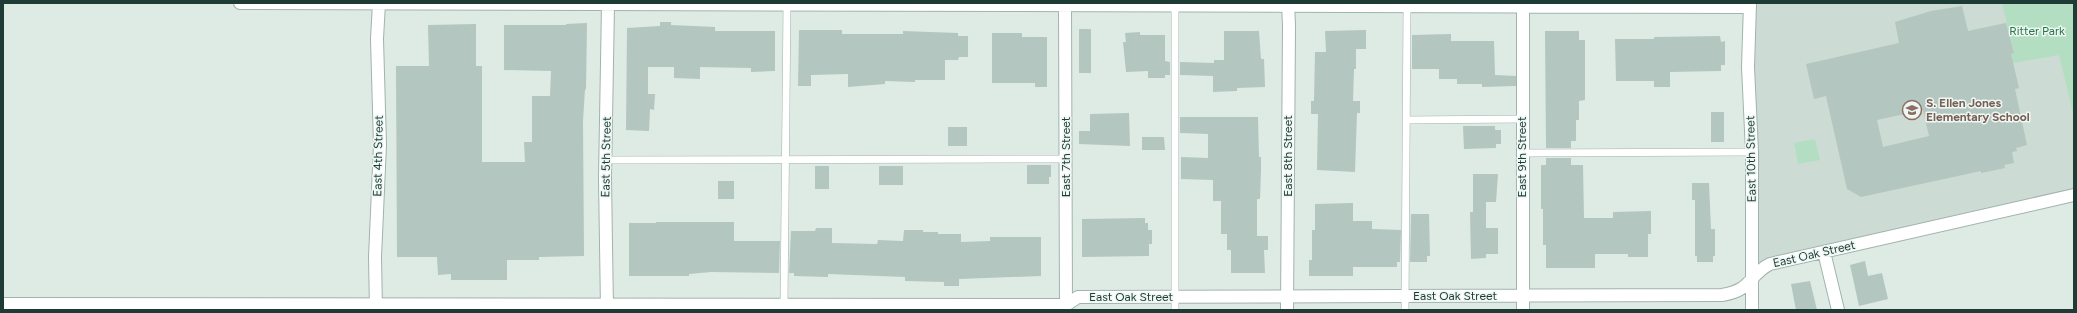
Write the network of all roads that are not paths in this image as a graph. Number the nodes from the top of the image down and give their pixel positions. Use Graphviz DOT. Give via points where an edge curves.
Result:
graph roads {
  1 [pos="240,3"];
  2 [pos="379,3"];
  3 [pos="608,4"];
  4 [pos="788,4"];
  5 [pos="842,4"];
  6 [pos="1066,4"];
  7 [pos="1175,4"];
  8 [pos="1214,4"];
  9 [pos="1287,4"];
  10 [pos="1333,4"];
  11 [pos="1523,5"];
  12 [pos="1749,5"];
  13 [pos="1407,6"];
  14 [pos="1522,119"];
  15 [pos="1406,120"];
  16 [pos="1752,152"];
  17 [pos="1522,153"];
  18 [pos="785,159"];
  19 [pos="1066,159"];
  20 [pos="605,160"];
  21 [pos="2074,195"];
  22 [pos="1824,252"];
  23 [pos="1753,279"];
  24 [pos="1404,296"];
  25 [pos="1523,296"];
  26 [pos="1175,297"];
  27 [pos="1287,297"];
  28 [pos="3,304"];
  29 [pos="784,305"];
  30 [pos="146,307"];
  31 [pos="258,307"];
  32 [pos="376,307"];
  33 [pos="488,307"];
  34 [pos="607,307"];
  35 [pos="1066,307"];
  36 [pos="1175,310"];
  37 [pos="1287,310"];
  38 [pos="1404,310"];
  39 [pos="1523,310"];
  40 [pos="1752,310"];
  41 [pos="1838,310"];
  1 -- 2 [label="street"];
  2 -- 3 [label="street"];
  2 -- 32 [label="street, East 4th Street" via="377,39 380,145 375,257"];
  3 -- 4 [label="street"];
  3 -- 20 [label="street, East 5th Street"];
  4 -- 5 [label="street"];
  4 -- 18 [label="lane"];
  5 -- 6 [label="street"];
  6 -- 7 [label="street"];
  6 -- 19 [label="street, East 7th Street"];
  7 -- 8 [label="street"];
  7 -- 26 [label="lane"];
  8 -- 9 [label="street"];
  9 -- 10 [label="street"];
  9 -- 27 [label="street, East 8th Street"];
  10 -- 13 [label="street"];
  11 -- 12 [label="street"];
  11 -- 13 [label="street"];
  11 -- 14 [label="street, East 9th Street"];
  12 -- 16 [label="street, East 10th Street" via="1748,67"];
  13 -- 15 [label="lane"];
  14 -- 15 [label="lane"];
  14 -- 17 [label="street, East 9th Street"];
  15 -- 24 [label="lane"];
  16 -- 17 [label="lane"];
  16 -- 23 [label="street, East 10th Street"];
  17 -- 25 [label="street, East 9th Street"];
  18 -- 19 [label="lane"];
  18 -- 20 [label="lane"];
  18 -- 29 [label="lane"];
  19 -- 35 [label="street, East 7th Street"];
  20 -- 34 [label="street, East 5th Street"];
  21 -- 22 [label="street, East Oak Street"];
  22 -- 23 [label="street, East Oak Street" via="1768,265"];
  22 -- 41 [label="street"];
  23 -- 25 [label="street, East Oak Street" via="1736,293 1722,296"];
  23 -- 40 [label="street, East 10th Street"];
  24 -- 25 [label="street, East Oak Street"];
  24 -- 27 [label="street, East Oak Street"];
  24 -- 38 [label="lane"];
  25 -- 39 [label="street, East 9th Street"];
  26 -- 27 [label="street, East Oak Street"];
  26 -- 35 [label="street, East Oak Street" via="1078,298"];
  26 -- 36 [label="lane"];
  27 -- 37 [label="street, East 8th Street"];
  28 -- 30 [label="street, East Oak Street"];
  29 -- 34 [label="street, East Oak Street"];
  29 -- 35 [label="street, East Oak Street"];
  30 -- 31 [label="street, East Oak Street"];
  31 -- 32 [label="street, East Oak Street"];
  32 -- 33 [label="street, East Oak Street"];
  33 -- 34 [label="street, East Oak Street"];
}
